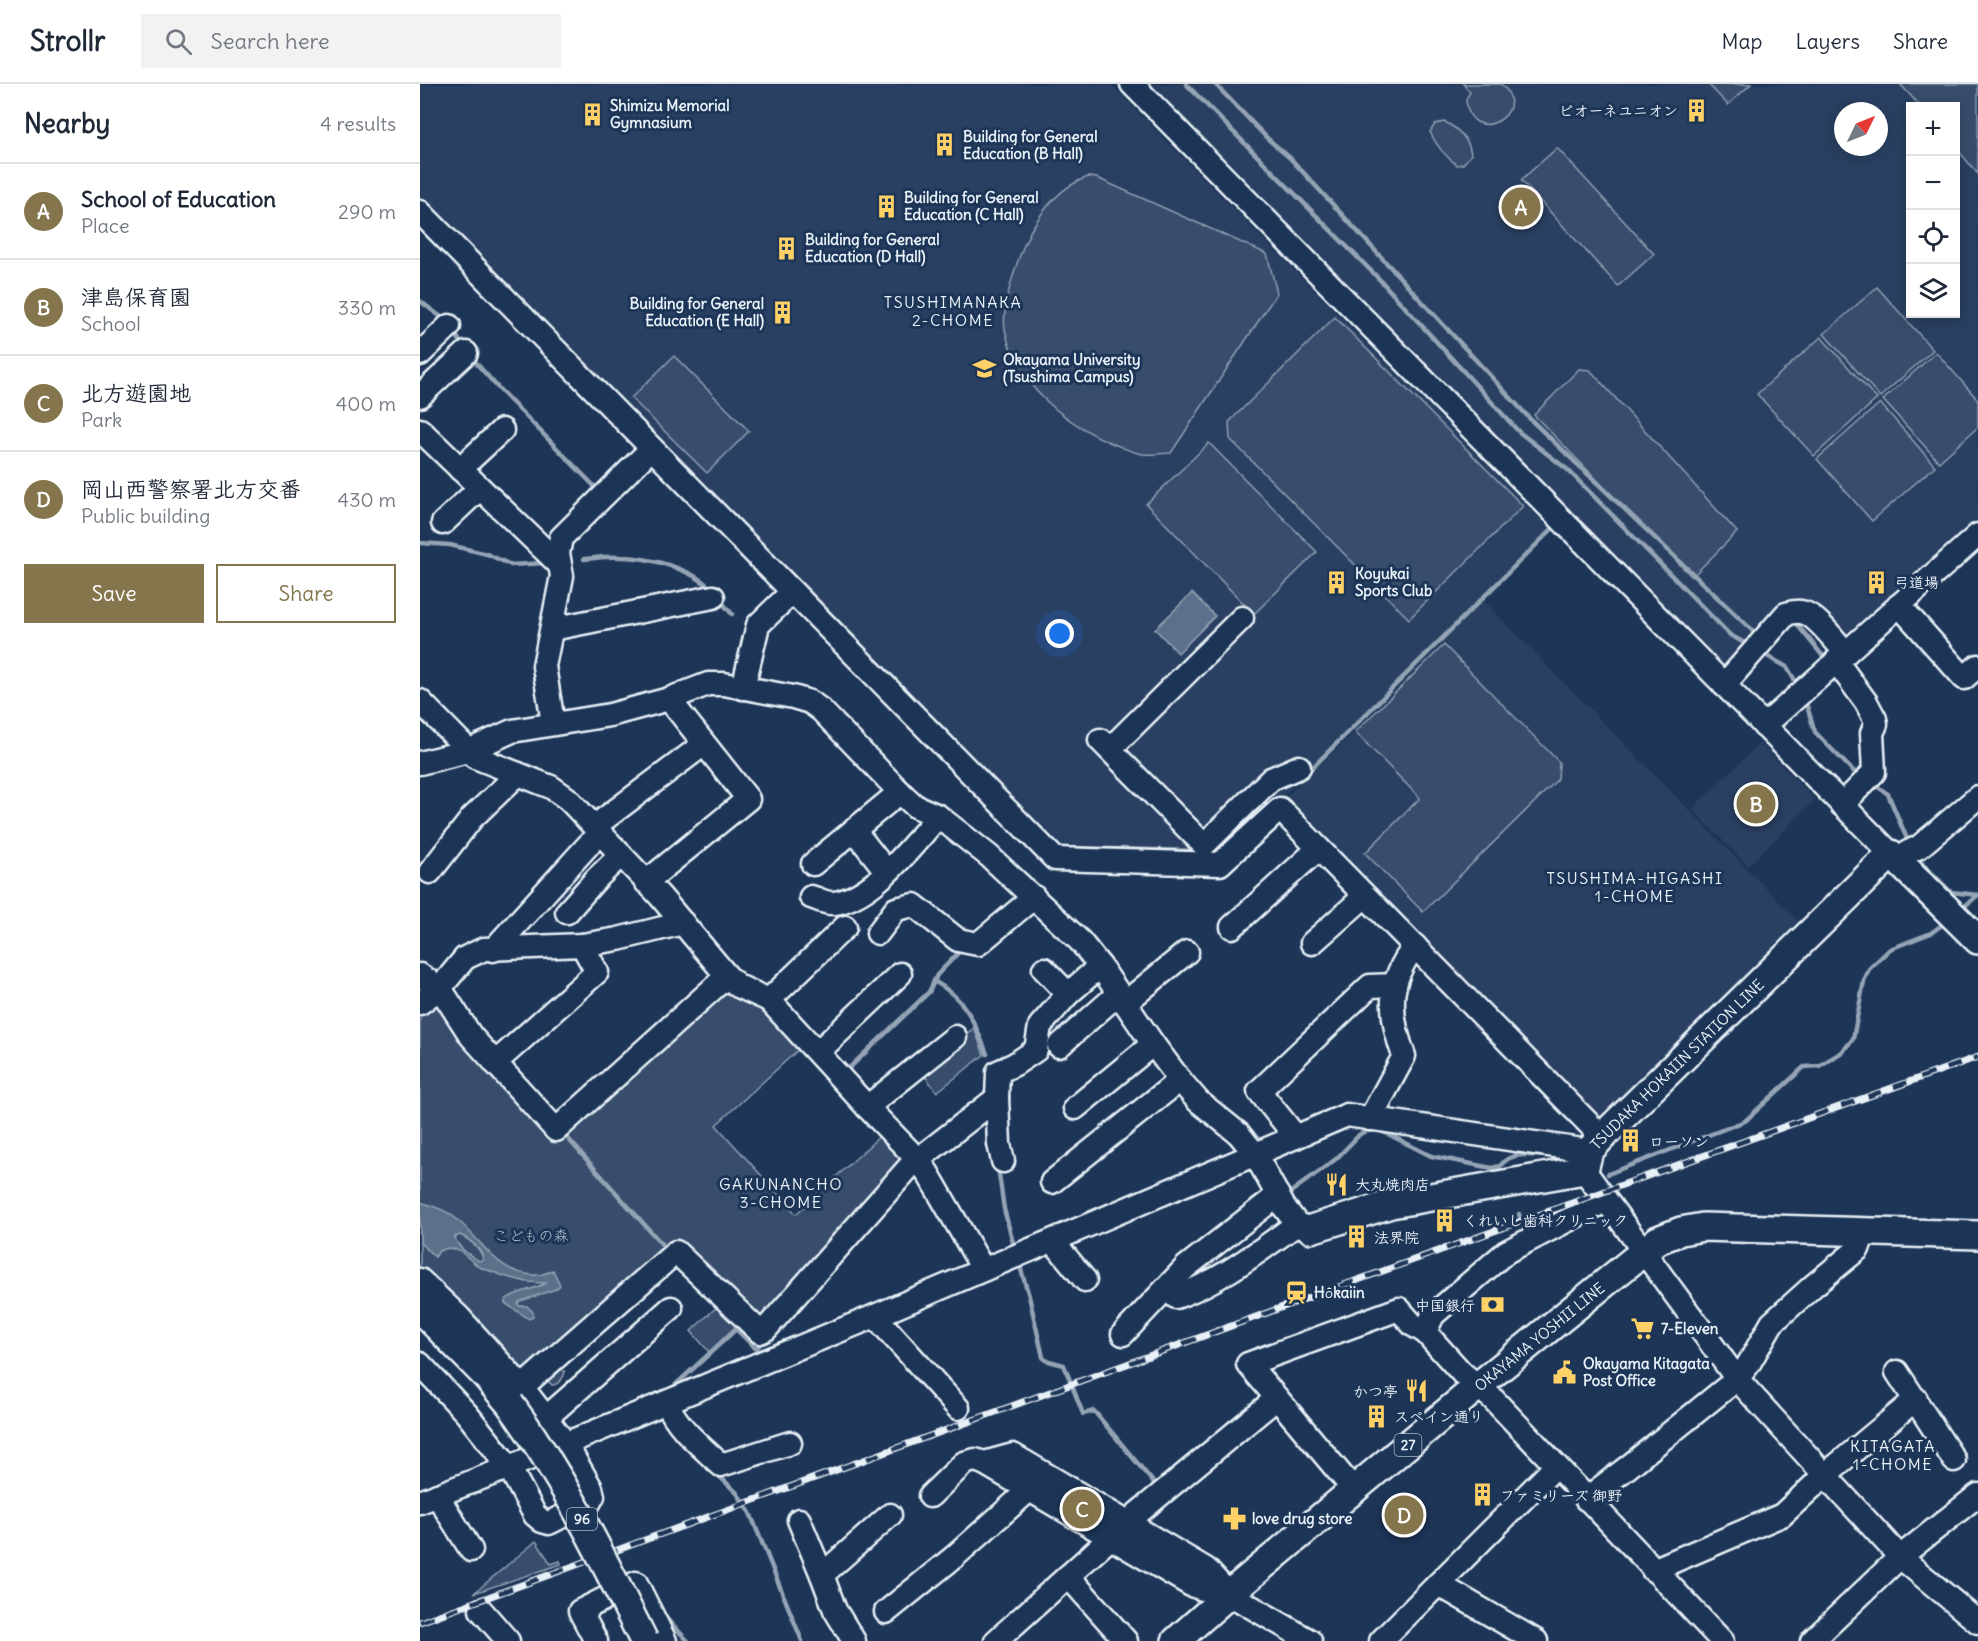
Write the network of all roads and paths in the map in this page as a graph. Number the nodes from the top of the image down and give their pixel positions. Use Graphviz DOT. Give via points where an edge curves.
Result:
graph roads {
  1 [pos="1132,84"];
  2 [pos="420,212"];
  3 [pos="449,326"];
  4 [pos="466,353"];
  5 [pos="420,354"];
  6 [pos="420,396"];
  7 [pos="502,429"];
  8 [pos="420,430"];
  9 [pos="648,451"];
  10 [pos="460,469"];
  11 [pos="480,488"];
  12 [pos="443,523"];
  13 [pos="1978,535"];
  14 [pos="559,564"];
  15 [pos="789,595"];
  16 [pos="713,597"];
  17 [pos="1904,610"];
  18 [pos="1242,618"];
  19 [pos="552,629"];
  20 [pos="1841,664"];
  21 [pos="1978,666"];
  22 [pos="1724,685"];
  23 [pos="743,688"];
  24 [pos="669,699"];
  25 [pos="420,700"];
  26 [pos="553,723"];
  27 [pos="1764,726"];
  28 [pos="704,744"];
  29 [pos="468,751"];
  30 [pos="1299,767"];
  31 [pos="423,769"];
  32 [pos="515,777"];
  33 [pos="900,792"];
  34 [pos="1978,797"];
  35 [pos="1842,805"];
  36 [pos="938,816"];
  37 [pos="854,830"];
  38 [pos="596,833"];
  39 [pos="1318,849"];
  40 [pos="1903,853"];
  41 [pos="618,858"];
  42 [pos="813,864"];
  43 [pos="430,872"];
  44 [pos="887,872"];
  45 [pos="646,882"];
  46 [pos="1365,896"];
  47 [pos="811,897"];
  48 [pos="1031,900"];
  49 [pos="567,912"];
  50 [pos="679,924"];
  51 [pos="845,927"];
  52 [pos="1232,927"];
  53 [pos="878,933"];
  54 [pos="1978,940"];
  55 [pos="1312,943"];
  56 [pos="582,945"];
  57 [pos="1415,946"];
  58 [pos="493,950"];
  59 [pos="1187,952"];
  60 [pos="1044,969"];
  61 [pos="1096,969"];
  62 [pos="900,974"];
  63 [pos="420,975"];
  64 [pos="723,979"];
  65 [pos="1395,986"];
  66 [pos="440,988"];
  67 [pos="1068,994"];
  68 [pos="1118,998"];
  69 [pos="769,1000"];
  70 [pos="420,1003"];
  71 [pos="954,1037"];
  72 [pos="1153,1044"];
  73 [pos="1059,1046"];
  74 [pos="818,1052"];
  75 [pos="497,1061"];
  76 [pos="1180,1080"];
  77 [pos="997,1098"];
  78 [pos="867,1107"];
  79 [pos="1076,1108"];
  80 [pos="1370,1119"];
  81 [pos="1296,1137"];
  82 [pos="1592,1153"];
  83 [pos="1255,1154"];
  84 [pos="1003,1161"];
  85 [pos="915,1162"];
  86 [pos="1052,1182"];
  87 [pos="1278,1195"];
  88 [pos="1605,1201"];
  89 [pos="1304,1227"];
  90 [pos="1864,1232"];
  91 [pos="1978,1235"];
  92 [pos="1053,1241"];
  93 [pos="1643,1251"];
  94 [pos="983,1269"];
  95 [pos="420,1280"];
  96 [pos="1085,1280"];
  97 [pos="1176,1297"];
  98 [pos="671,1308"];
  99 [pos="420,1309"];
  100 [pos="875,1316"];
  101 [pos="1425,1332"];
  102 [pos="420,1334"];
  103 [pos="1123,1334"];
  104 [pos="1897,1372"];
  105 [pos="423,1373"];
  106 [pos="1737,1379"];
  107 [pos="1478,1386"];
  108 [pos="1276,1398"];
  109 [pos="1916,1400"];
  110 [pos="509,1402"];
  111 [pos="667,1402"];
  112 [pos="958,1408"];
  113 [pos="546,1417"];
  114 [pos="565,1443"];
  115 [pos="790,1443"];
  116 [pos="1954,1460"];
  117 [pos="984,1463"];
  118 [pos="1556,1466"];
  119 [pos="509,1467"];
  120 [pos="1825,1475"];
  121 [pos="1059,1481"];
  122 [pos="1354,1490"];
  123 [pos="1978,1495"];
  124 [pos="930,1496"];
  125 [pos="1038,1496"];
  126 [pos="428,1499"];
  127 [pos="1586,1499"];
  128 [pos="890,1515"];
  129 [pos="799,1520"];
  130 [pos="1128,1522"];
  131 [pos="1111,1538"];
  132 [pos="471,1550"];
  133 [pos="1900,1557"];
  134 [pos="1653,1569"];
  135 [pos="822,1575"];
  136 [pos="1068,1576"];
  137 [pos="1438,1584"];
  138 [pos="1229,1594"];
  139 [pos="481,1610"];
  140 [pos="886,1612"];
  141 [pos="1978,1622"];
  142 [pos="846,1638"];
  143 [pos="508,1641"];
  144 [pos="596,1641"];
  145 [pos="623,1641"];
  146 [pos="644,1641"];
  147 [pos="665,1641"];
  148 [pos="996,1641"];
  149 [pos="1126,1641"];
  150 [pos="1176,1641"];
  151 [pos="1310,1641"];
  152 [pos="1381,1641"];
  153 [pos="1536,1641"];
  154 [pos="1722,1641"];
  155 [pos="1812,1641"];
  1 -- 22 [label="street"];
  2 -- 9 [label="street"];
  3 -- 5 [label="street"];
  4 -- 6 [label="street"];
  7 -- 10 [label="street"];
  8 -- 10 [label="street"];
  9 -- 14 [label="street" via="561,538"];
  9 -- 15 [label="street"];
  10 -- 11 [label="street"];
  11 -- 12 [label="street"];
  11 -- 14 [label="street"];
  13 -- 17 [label="street"];
  14 -- 19 [label="street" via="562,576"];
  15 -- 23 [label="street" via="758,625"];
  15 -- 39 [label="street" via="1055,859 1220,864 1280,809"];
  16 -- 19 [label="street"];
  17 -- 20 [label="street"];
  17 -- 21 [label="street" via="1964,678"];
  18 -- 30 [label="street" via="1105,745 1204,845 1271,779"];
  19 -- 26 [label="street" via="544,666"];
  20 -- 22 [label="street" via="1810,615 1786,614"];
  20 -- 27 [label="street"];
  20 -- 35 [label="street" via="1875,719 1874,772"];
  22 -- 27 [label="street"];
  23 -- 24 [label="street" via="708,684"];
  23 -- 33 [label="street" via="810,702"];
  24 -- 26 [label="street" via="610,716"];
  24 -- 28 [label="street"];
  25 -- 29 [label="street"];
  26 -- 29 [label="street" via="512,731"];
  27 -- 35 [label="street"];
  28 -- 38 [label="street"];
  28 -- 45 [label="street" via="748,799"];
  29 -- 31 [label="street"];
  29 -- 32 [label="street"];
  32 -- 38 [label="street" via="551,787 568,799"];
  32 -- 43 [label="street" via="472,818"];
  33 -- 36 [label="street" via="915,806"];
  33 -- 37 [label="street"];
  34 -- 40 [label="street"];
  35 -- 40 [label="street"];
  36 -- 44 [label="street"];
  36 -- 48 [label="street" via="988,856"];
  37 -- 42 [label="street"];
  37 -- 44 [label="street"];
  38 -- 41 [label="street"];
  38 -- 58 [label="street"];
  39 -- 46 [label="street"];
  39 -- 52 [label="street"];
  40 -- 54 [label="main road"];
  40 -- 82 [label="main road, TSUDAKA HOKAIIN STATION LINE"];
  41 -- 45 [label="street"];
  41 -- 49 [label="street"];
  44 -- 47 [label="street" via="865,889 837,902"];
  45 -- 50 [label="street"];
  46 -- 55 [label="street"];
  46 -- 57 [label="street"];
  48 -- 53 [label="street" via="978,944 958,940 914,905 896,909"];
  48 -- 61 [label="street" via="1080,941"];
  50 -- 56 [label="street"];
  50 -- 64 [label="street"];
  51 -- 69 [label="street"];
  56 -- 58 [label="street"];
  56 -- 75 [label="street" via="597,972"];
  57 -- 65 [label="street" via="1402,964"];
  57 -- 82 [label="street"];
  58 -- 66 [label="street" via="484,949 465,958"];
  59 -- 68 [label="street"];
  60 -- 67 [label="street"];
  61 -- 67 [label="street"];
  61 -- 68 [label="street"];
  62 -- 74 [label="street"];
  63 -- 66 [label="street"];
  64 -- 69 [label="street"];
  64 -- 75 [label="street" via="556,1130"];
  65 -- 80 [label="street" via="1391,996 1396,1035 1404,1056"];
  65 -- 81 [label="street" via="1370,986 1259,1091"];
  66 -- 70 [label="street"];
  66 -- 75 [label="street" via="471,1036"];
  67 -- 77 [label="street" via="1040,1026 1036,1050 1014,1064 994,1063"];
  68 -- 72 [label="street"];
  68 -- 73 [label="street"];
  69 -- 74 [label="street"];
  71 -- 78 [label="street"];
  72 -- 76 [label="street"];
  72 -- 79 [label="street"];
  74 -- 78 [label="street"];
  76 -- 83 [label="street"];
  76 -- 86 [label="street"];
  77 -- 84 [label="street"];
  77 -- 85 [label="street"];
  78 -- 85 [label="street"];
  80 -- 81 [label="street" via="1347,1115"];
  80 -- 82 [label="street"];
  81 -- 83 [label="street"];
  82 -- 88 [label="street"];
  82 -- 89 [label="main road"];
  83 -- 87 [label="street"];
  83 -- 92 [label="street"];
  85 -- 94 [label="street" via="927,1172"];
  85 -- 110 [label="street" via="766,1329 760,1332 676,1252"];
  87 -- 89 [label="street" via="1284,1208"];
  87 -- 103 [label="street" via="1186,1267"];
  88 -- 93 [label="street"];
  88 -- 101 [label="street" via="1506,1252 1433,1315"];
  89 -- 97 [label="street"];
  90 -- 91 [label="main road, OKAYAMA YOSHII LINE / 27"];
  90 -- 93 [label="main road, OKAYAMA YOSHII LINE / 27" via="1703,1227 1658,1240"];
  90 -- 106 [label="street" via="1858,1250 1772,1323"];
  92 -- 94 [label="street"];
  92 -- 96 [label="street"];
  93 -- 106 [label="street"];
  93 -- 107 [label="main road, OKAYAMA YOSHII LINE / 27"];
  94 -- 100 [label="street"];
  95 -- 110 [label="street" via="472,1330"];
  98 -- 113 [label="street"];
  99 -- 110 [label="main road, 96"];
  100 -- 111 [label="street"];
  100 -- 112 [label="street"];
  101 -- 107 [label="street"];
  101 -- 108 [label="street" via="1413,1326 1399,1309 1248,1364"];
  102 -- 110 [label="main road, 96" via="472,1387"];
  104 -- 109 [label="street"];
  105 -- 119 [label="street" via="467,1414"];
  106 -- 120 [label="street"];
  106 -- 127 [label="street"];
  107 -- 118 [label="street"];
  107 -- 122 [label="main road, OKAYAMA YOSHII LINE / 27"];
  108 -- 122 [label="street"];
  108 -- 130 [label="street"];
  109 -- 116 [label="street"];
  109 -- 120 [label="street"];
  110 -- 113 [label="street"];
  110 -- 145 [label="main road, 96" via="535,1472"];
  110 -- 146 [label="main road, 96, bridge" via="546,1454"];
  111 -- 114 [label="street"];
  111 -- 115 [label="street" via="671,1413 721,1465"];
  113 -- 114 [label="street"];
  114 -- 119 [label="street"];
  114 -- 119 [label="street" via="593,1496 589,1503 549,1523 535,1515"];
  117 -- 121 [label="street" via="1013,1455"];
  117 -- 124 [label="street" via="964,1463"];
  117 -- 125 [label="street"];
  118 -- 127 [label="street"];
  118 -- 137 [label="street"];
  119 -- 126 [label="street"];
  120 -- 133 [label="street"];
  120 -- 134 [label="street" via="1773,1520"];
  121 -- 125 [label="street"];
  121 -- 130 [label="street"];
  122 -- 138 [label="main road, OKAYAMA YOSHII LINE / 27"];
  123 -- 133 [label="street"];
  125 -- 131 [label="street"];
  125 -- 140 [label="street"];
  126 -- 132 [label="street"];
  127 -- 134 [label="street"];
  128 -- 135 [label="street"];
  129 -- 135 [label="street"];
  130 -- 131 [label="street"];
  130 -- 138 [label="street" via="1206,1569"];
  131 -- 136 [label="street"];
  131 -- 138 [label="street" via="1191,1585"];
  133 -- 141 [label="street"];
  133 -- 155 [label="street"];
  134 -- 154 [label="street"];
  135 -- 142 [label="street"];
  136 -- 148 [label="street"];
  136 -- 149 [label="street"];
  137 -- 152 [label="street"];
  137 -- 153 [label="street"];
  138 -- 150 [label="main road, OKAYAMA YOSHII LINE / 27"];
  138 -- 151 [label="street"];
  139 -- 143 [label="street"];
  144 -- 147 [label="street" via="580,1611 636,1583"];
}
